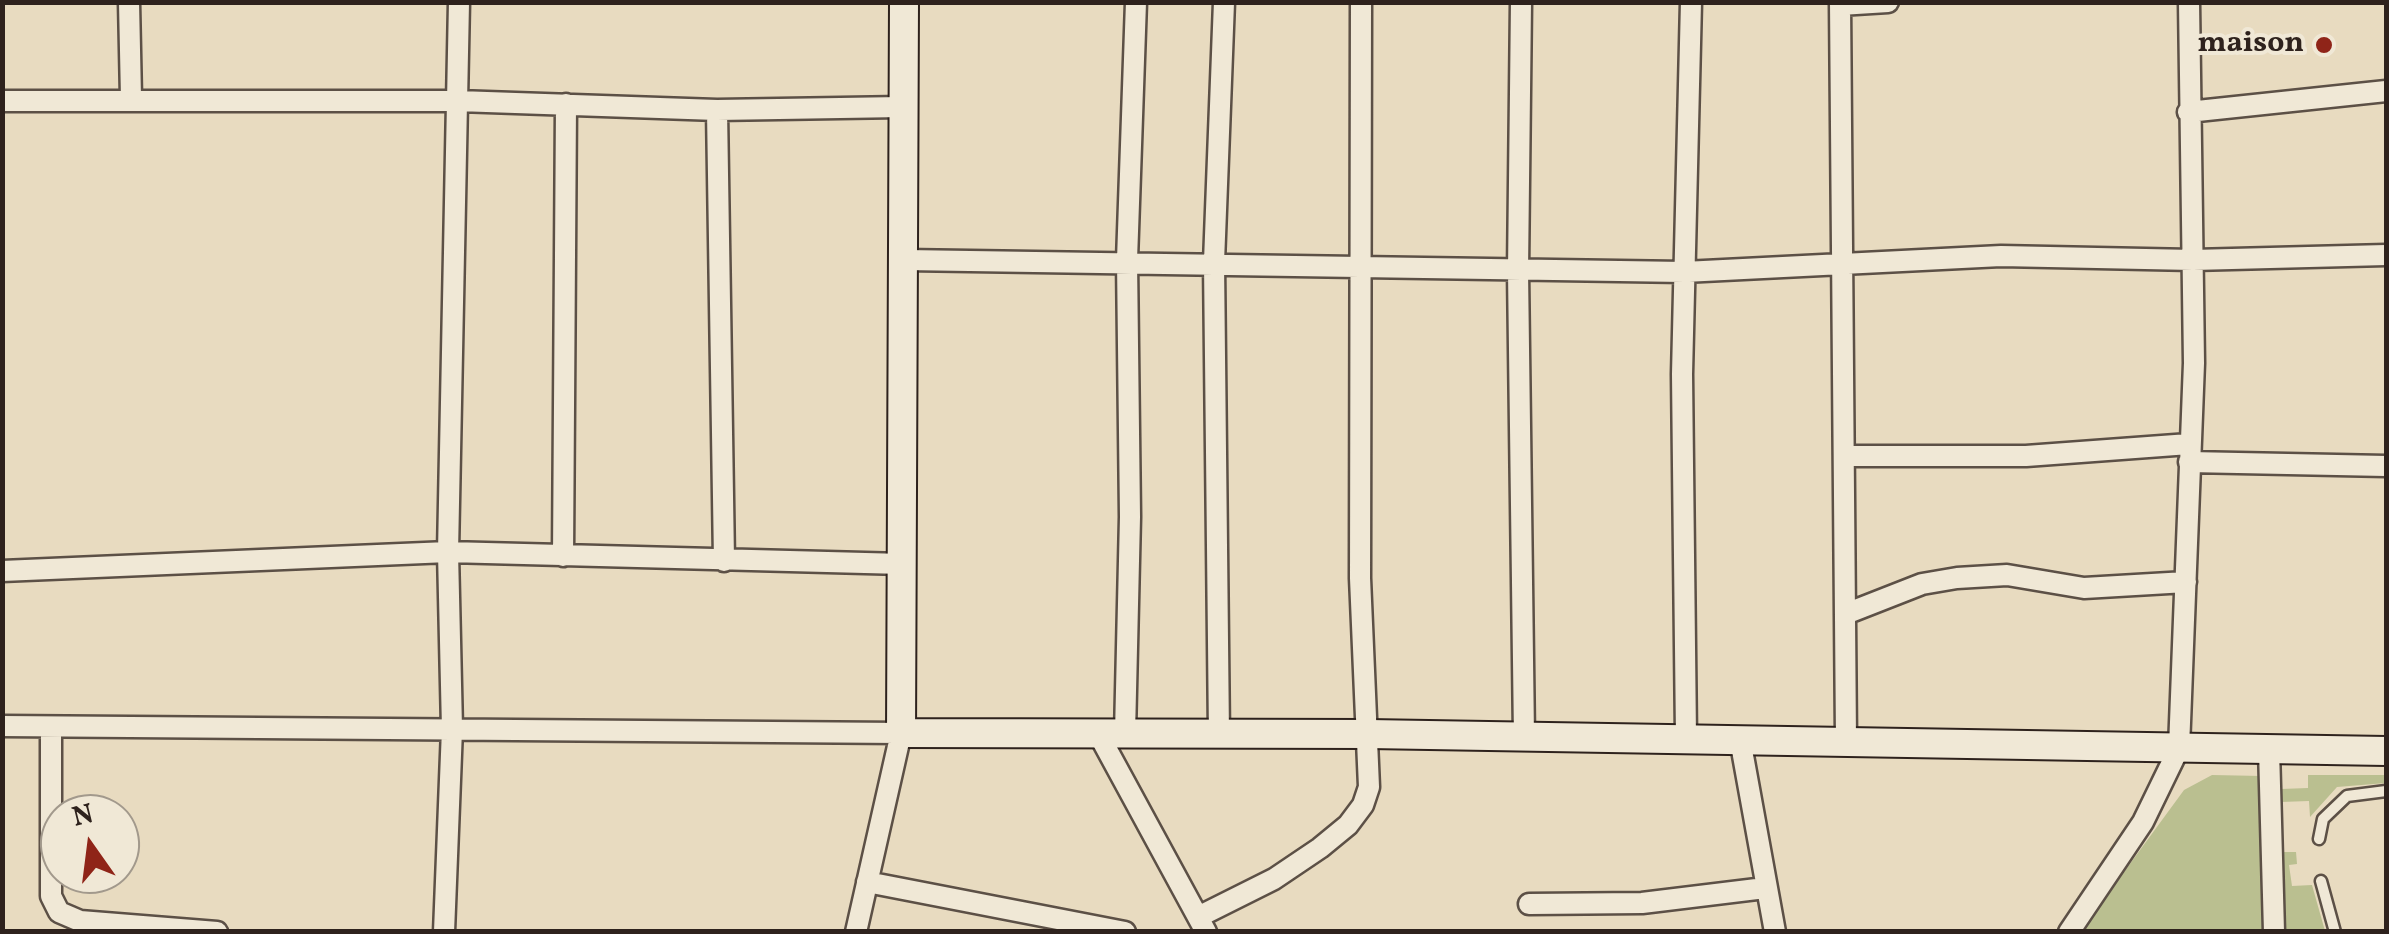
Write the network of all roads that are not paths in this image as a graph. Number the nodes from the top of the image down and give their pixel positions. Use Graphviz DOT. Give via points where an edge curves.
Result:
graph roads {
  1 [pos="130,2"];
  2 [pos="459,2"];
  3 [pos="904,2"];
  4 [pos="1136,2"];
  5 [pos="1224,2"];
  6 [pos="1361,2"];
  7 [pos="1521,2"];
  8 [pos="1690,2"];
  9 [pos="1888,2"];
  10 [pos="2188,2"];
  11 [pos="1840,4"];
  12 [pos="2386,91"];
  13 [pos="132,98"];
  14 [pos="458,100"];
  15 [pos="2,101"];
  16 [pos="566,104"];
  17 [pos="902,107"];
  18 [pos="717,110"];
  19 [pos="2188,112"];
  20 [pos="2386,255"];
  21 [pos="904,260"];
  22 [pos="1127,260"];
  23 [pos="2193,260"];
  24 [pos="1214,262"];
  25 [pos="1843,264"];
  26 [pos="1364,270"];
  27 [pos="1518,272"];
  28 [pos="1684,272"];
  29 [pos="2189,453"];
  30 [pos="1844,456"];
  31 [pos="2386,466"];
  32 [pos="448,552"];
  33 [pos="563,556"];
  34 [pos="724,561"];
  35 [pos="904,564"];
  36 [pos="2,572"];
  37 [pos="2186,582"];
  38 [pos="1848,613"];
  39 [pos="2,726"];
  40 [pos="51,727"];
  41 [pos="452,728"];
  42 [pos="901,733"];
  43 [pos="1112,734"];
  44 [pos="1369,734"];
  45 [pos="1219,736"];
  46 [pos="1524,737"];
  47 [pos="1686,738"];
  48 [pos="1740,738"];
  49 [pos="1846,740"];
  50 [pos="2178,748"];
  51 [pos="2269,749"];
  52 [pos="2386,750"];
  53 [pos="2386,792"];
  54 [pos="2320,838"];
  55 [pos="2321,881"];
  56 [pos="867,882"];
  57 [pos="1765,888"];
  58 [pos="1528,904"];
  59 [pos="1202,924"];
  60 [pos="217,932"];
  61 [pos="444,932"];
  62 [pos="856,932"];
  63 [pos="1125,932"];
  64 [pos="1775,932"];
  65 [pos="2068,932"];
  66 [pos="2274,932"];
  67 [pos="2335,932"];
  1 -- 13 [label="street"];
  2 -- 14 [label="street"];
  3 -- 17 [label="street"];
  4 -- 22 [label="street"];
  5 -- 24 [label="street"];
  6 -- 26 [label="street"];
  7 -- 27 [label="street"];
  8 -- 28 [label="street"];
  9 -- 11 [label="street"];
  10 -- 19 [label="street"];
  11 -- 25 [label="street"];
  12 -- 19 [label="street"];
  13 -- 14 [label="street"];
  13 -- 15 [label="street"];
  14 -- 16 [label="street"];
  14 -- 32 [label="street"];
  16 -- 18 [label="street"];
  16 -- 33 [label="street"];
  17 -- 18 [label="street"];
  17 -- 21 [label="street"];
  18 -- 34 [label="street"];
  19 -- 23 [label="street"];
  20 -- 23 [label="street"];
  21 -- 22 [label="street"];
  21 -- 35 [label="street"];
  22 -- 24 [label="street"];
  22 -- 43 [label="street" via="1130,517"];
  23 -- 25 [label="street" via="2000,256"];
  23 -- 29 [label="street"];
  24 -- 26 [label="street"];
  24 -- 45 [label="street"];
  25 -- 28 [label="street"];
  25 -- 30 [label="street"];
  26 -- 27 [label="street"];
  26 -- 44 [label="street" via="1360,578"];
  27 -- 28 [label="street"];
  27 -- 46 [label="street"];
  28 -- 47 [label="street"];
  29 -- 30 [label="street"];
  29 -- 31 [label="street"];
  29 -- 37 [label="street"];
  30 -- 38 [label="street"];
  32 -- 33 [label="street"];
  32 -- 36 [label="street"];
  32 -- 41 [label="street"];
  33 -- 34 [label="street"];
  34 -- 35 [label="street"];
  35 -- 42 [label="street"];
  37 -- 38 [label="street" via="2084,588 2007,576 1957,578"];
  37 -- 50 [label="street"];
  38 -- 49 [label="street"];
  39 -- 40 [label="street"];
  40 -- 41 [label="street"];
  40 -- 60 [label="street" via="51,896 60,912 80,920"];
  41 -- 42 [label="street"];
  41 -- 61 [label="street"];
  42 -- 43 [label="street"];
  42 -- 56 [label="street"];
  43 -- 45 [label="street"];
  43 -- 59 [label="street"];
  44 -- 45 [label="street"];
  44 -- 46 [label="street"];
  44 -- 59 [label="street" via="1369,787 1348,826"];
  46 -- 47 [label="street"];
  47 -- 48 [label="street"];
  48 -- 49 [label="street"];
  48 -- 57 [label="street"];
  49 -- 50 [label="street"];
  50 -- 51 [label="street"];
  50 -- 65 [label="street" via="2143,822"];
  51 -- 52 [label="street"];
  51 -- 66 [label="street"];
  53 -- 54 [label="lane" via="2348,796 2323,820"];
  55 -- 67 [label="lane"];
  56 -- 62 [label="street"];
  56 -- 63 [label="street"];
  57 -- 58 [label="street" via="1642,903"];
  57 -- 64 [label="street"];
}
